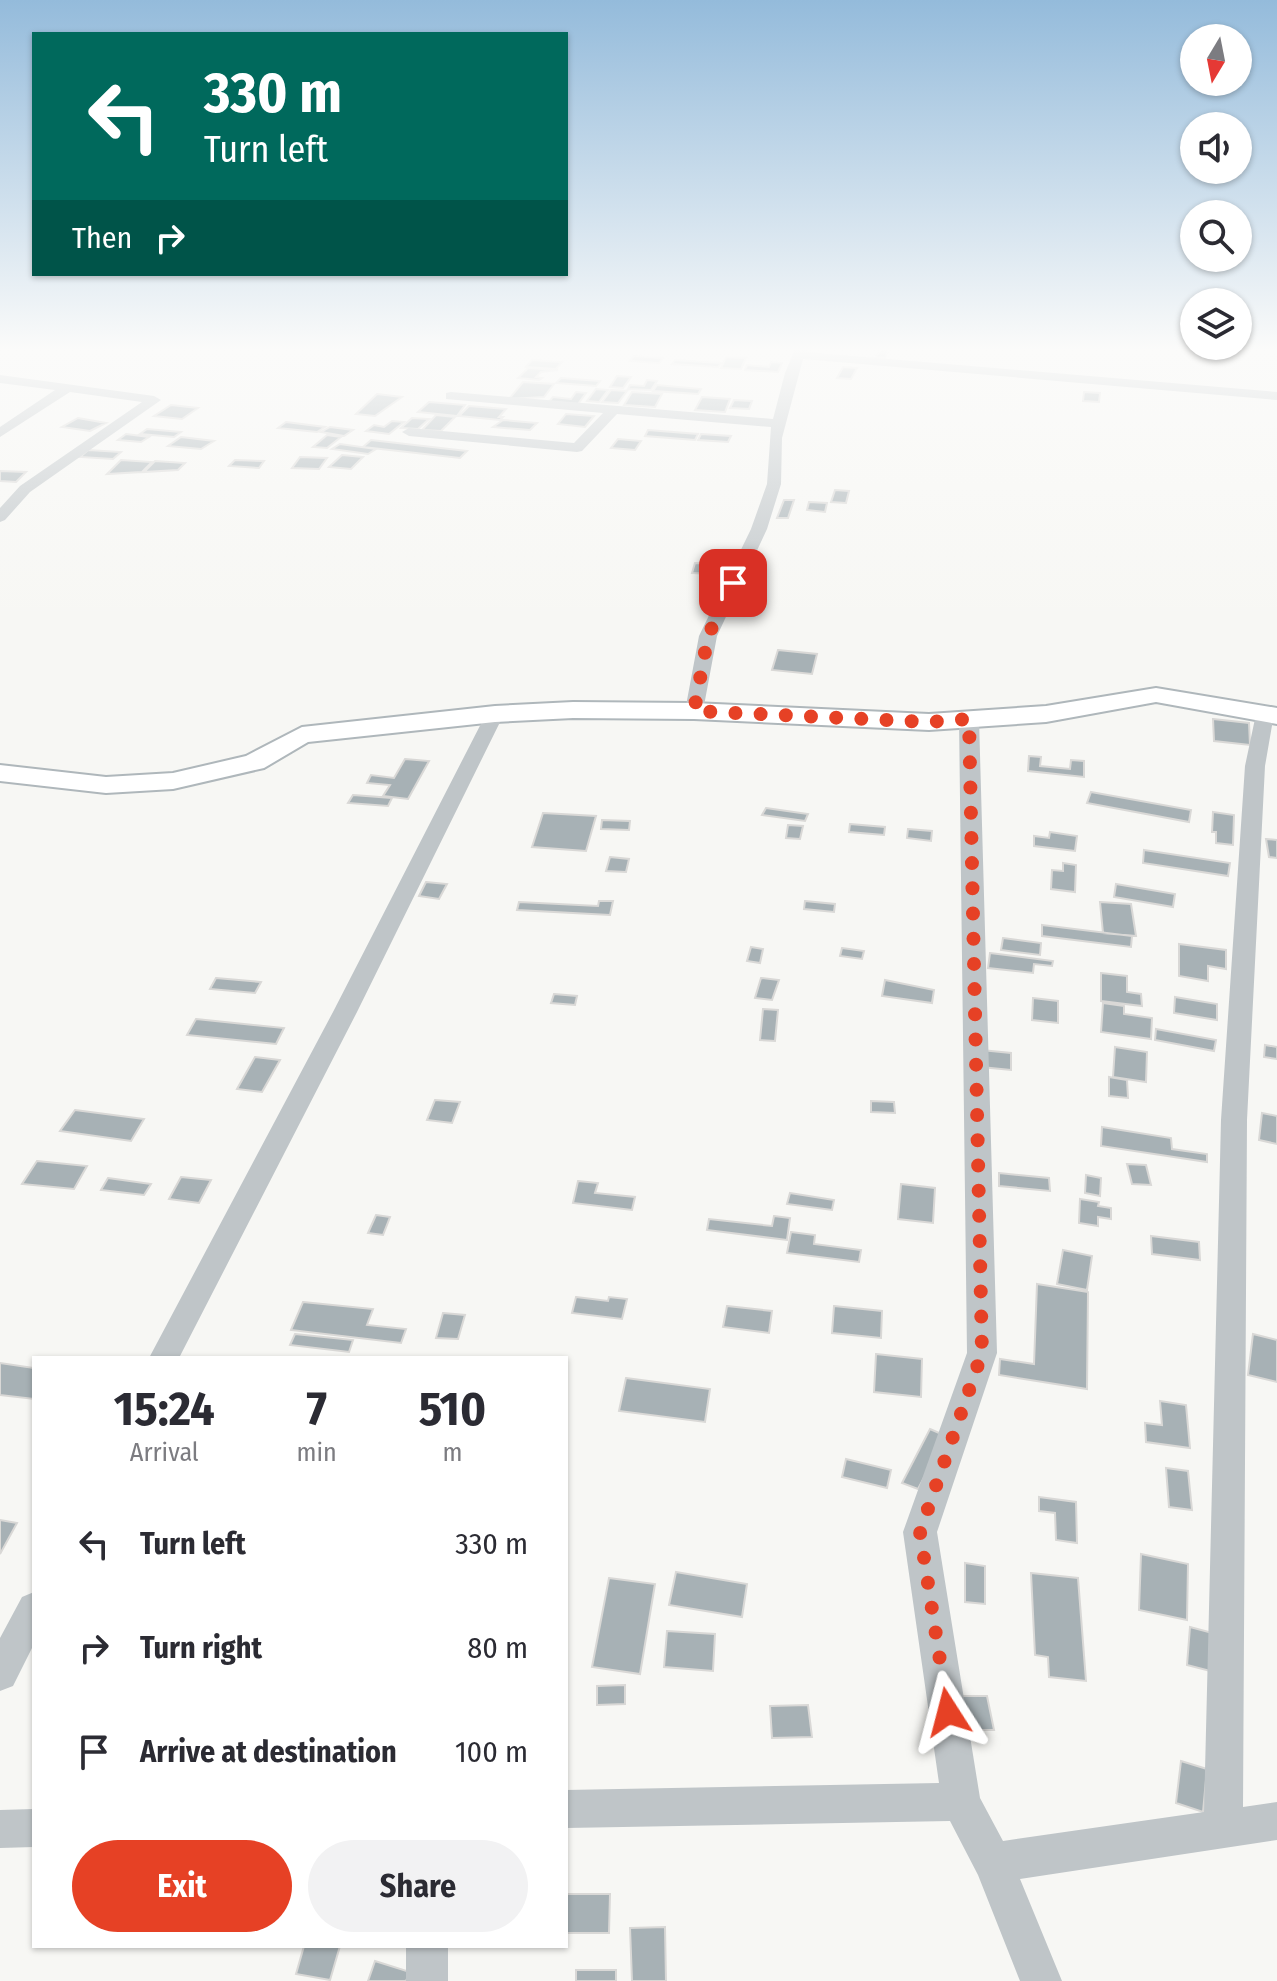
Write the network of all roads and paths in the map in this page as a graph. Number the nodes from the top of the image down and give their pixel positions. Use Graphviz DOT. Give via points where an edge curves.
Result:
graph roads {
  1 [pos="97,439"];
  2 [pos="487,439"];
  3 [pos="585,439"];
  4 [pos="775,439"];
  5 [pos="0,517"];
  6 [pos="694,711"];
  7 [pos="495,714"];
  8 [pos="1271,715"];
  9 [pos="969,719"];
  10 [pos="0,773"];
  11 [pos="165,1356"];
  12 [pos="32,1612"];
  13 [pos="0,1674"];
  14 [pos="961,1802"];
  15 [pos="568,1809"];
  16 [pos="1277,1821"];
  17 [pos="1223,1827"];
  18 [pos="32,1828"];
  19 [pos="0,1829"];
  20 [pos="993,1863"];
  21 [pos="427,1948"];
  22 [pos="427,1981"];
  23 [pos="1041,1981"];
  1 -- 5 [label="street" via="25,489"];
  2 -- 3 [label="street" via="577,448"];
  4 -- 6 [label="street" via="774,484 759,529 708,636"];
  6 -- 7 [label="street"];
  6 -- 9 [label="street" via="929,722"];
  7 -- 10 [label="street" via="302,735 255,762 173,781 106,785"];
  7 -- 11 [label="street"];
  8 -- 9 [label="street" via="1156,695 1046,714"];
  8 -- 17 [label="street" via="1255,766 1234,1120"];
  9 -- 14 [label="street" via="982,1353 920,1532"];
  12 -- 13 [label="street"];
  14 -- 15 [label="street"];
  14 -- 20 [label="street"];
  16 -- 17 [label="street"];
  17 -- 20 [label="street"];
  18 -- 19 [label="street"];
  20 -- 23 [label="street"];
  21 -- 22 [label="street"];
}
